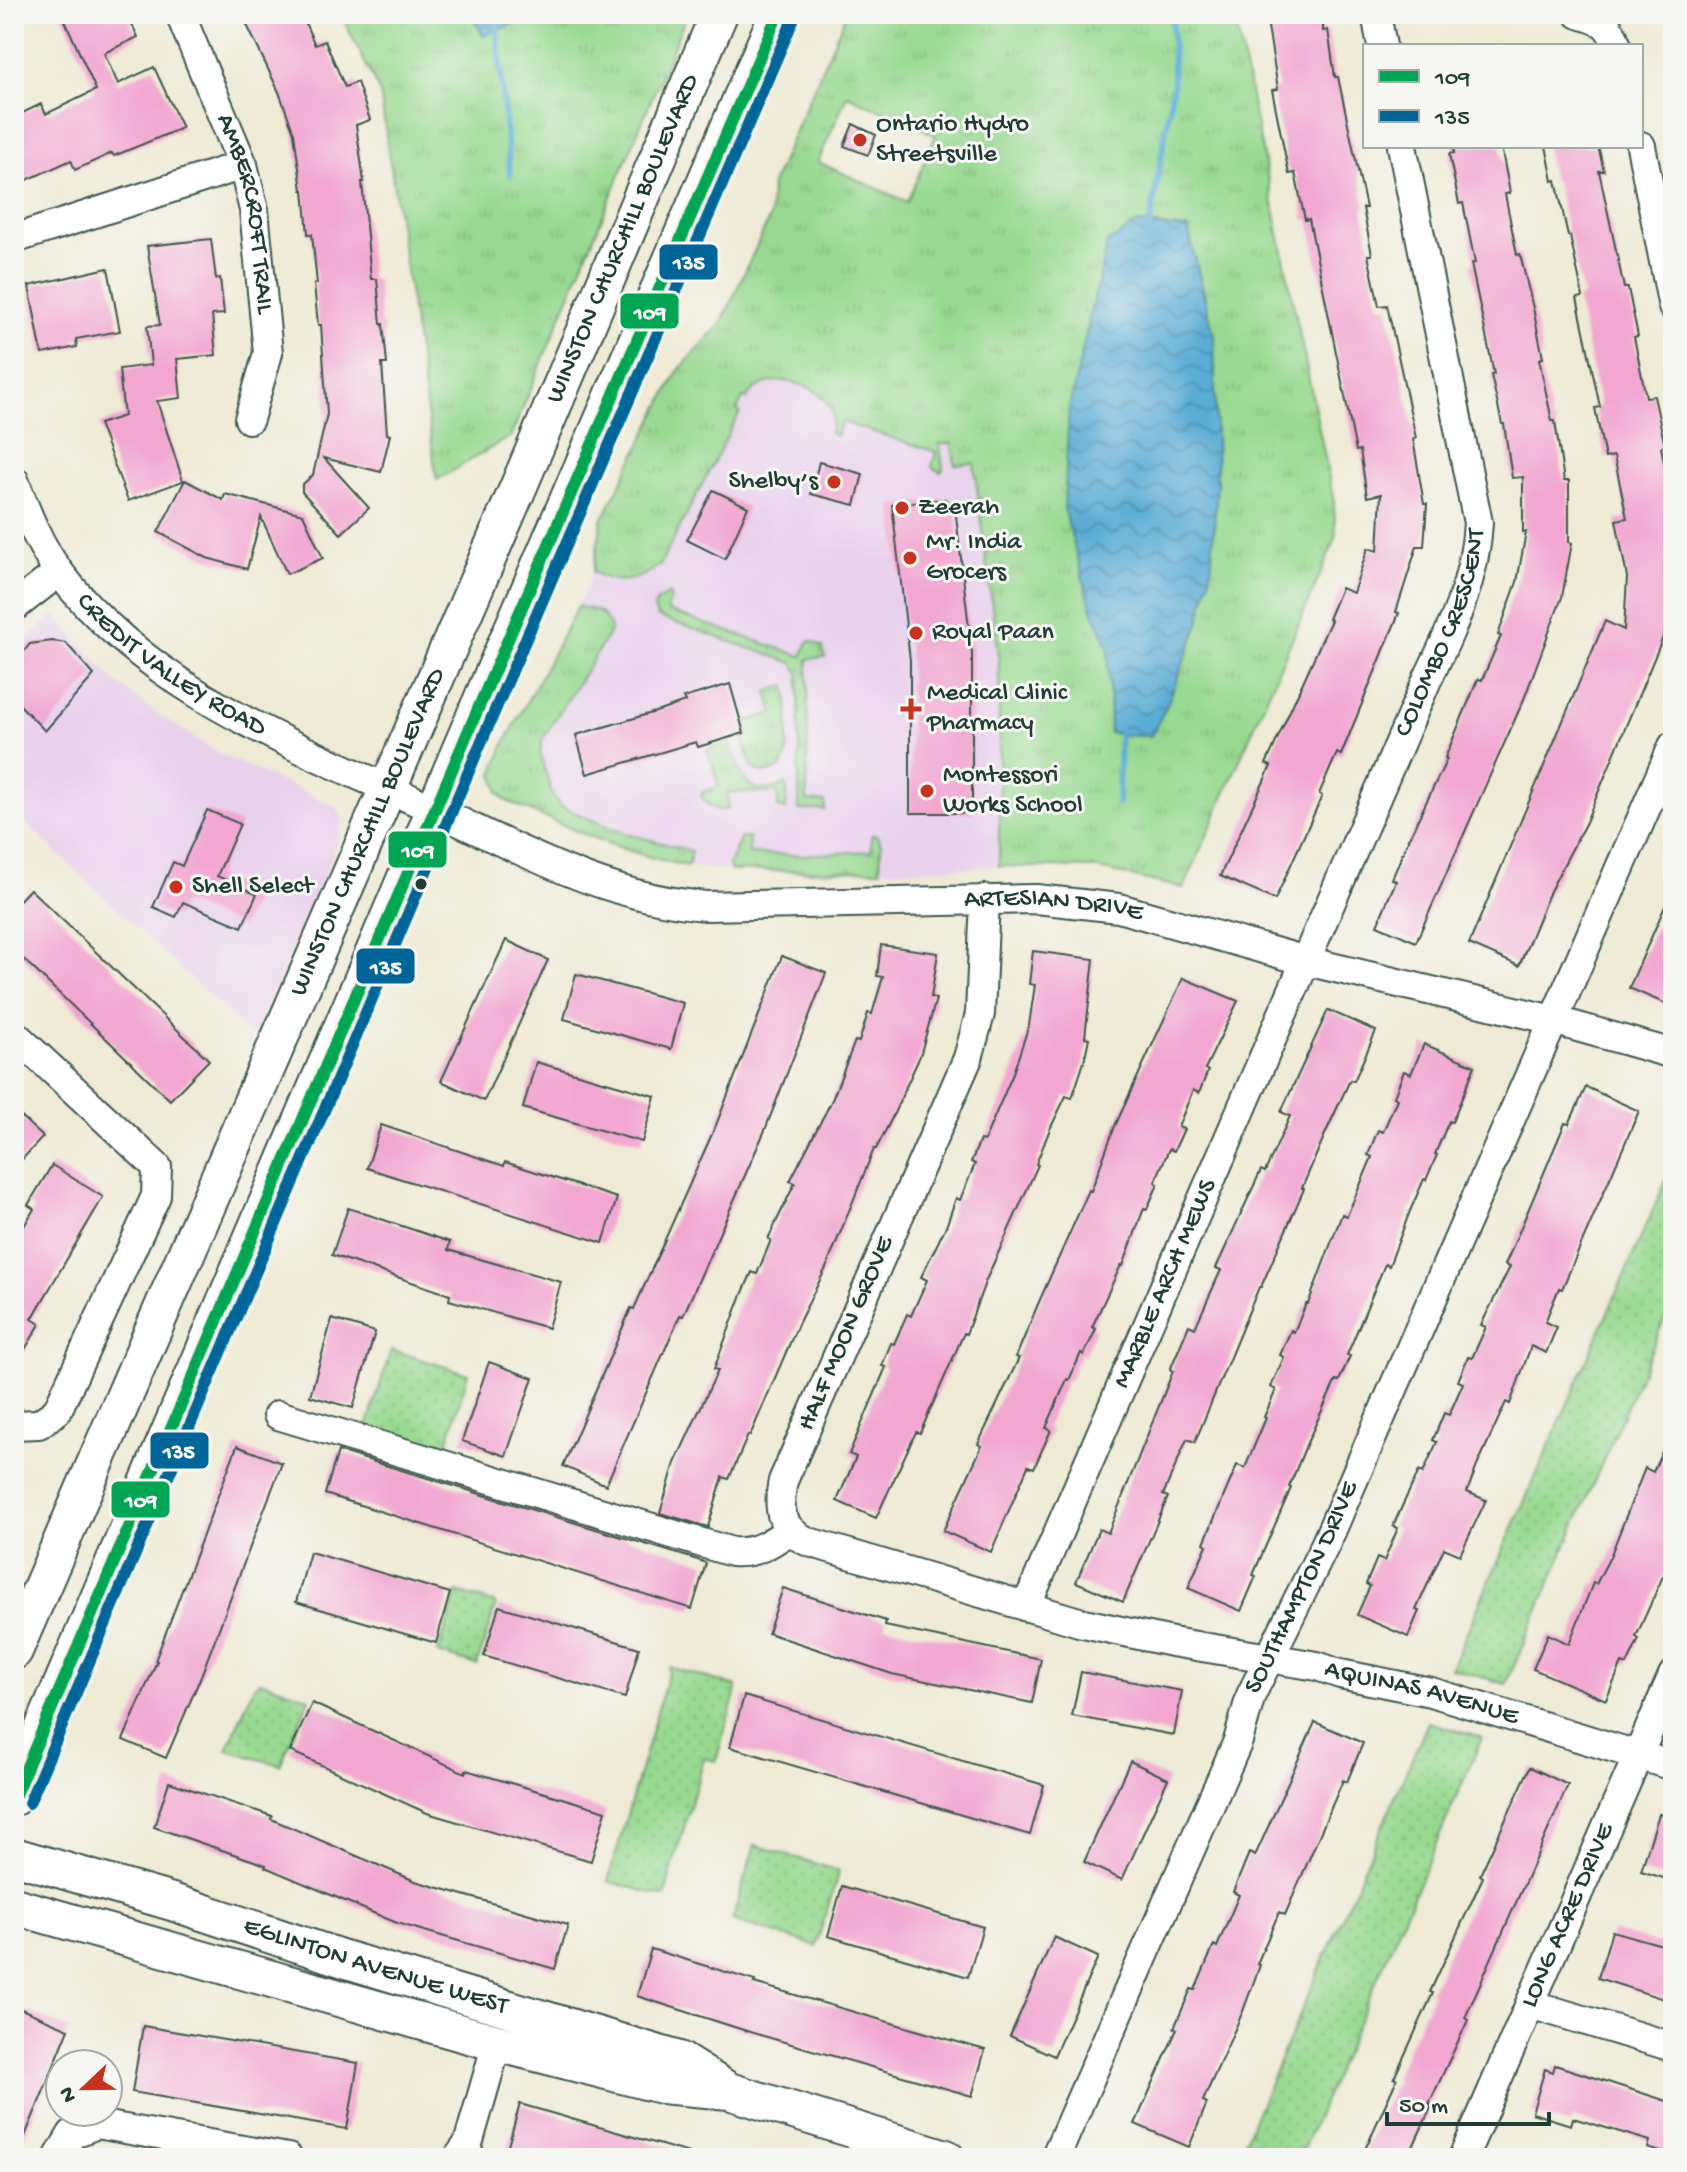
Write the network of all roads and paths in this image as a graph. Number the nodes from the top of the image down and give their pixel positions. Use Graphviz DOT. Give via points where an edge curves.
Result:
graph roads {
  1 [pos="180,14"];
  2 [pos="719,14"];
  3 [pos="778,14"];
  4 [pos="1376,14"];
  5 [pos="1579,14"];
  6 [pos="1382,44"];
  7 [pos="1616,44"];
  8 [pos="1402,148"];
  9 [pos="1641,148"];
  10 [pos="243,165"];
  11 [pos="14,239"];
  12 [pos="1670,278"];
  13 [pos="1673,307"];
  14 [pos="249,419"];
  15 [pos="14,480"];
  16 [pos="59,572"];
  17 [pos="14,607"];
  18 [pos="1673,746"];
  19 [pos="388,788"];
  20 [pos="435,810"];
  21 [pos="985,899"];
  22 [pos="1306,961"];
  23 [pos="1553,1020"];
  24 [pos="14,1034"];
  25 [pos="1673,1054"];
  26 [pos="278,1415"];
  27 [pos="14,1425"];
  28 [pos="790,1530"];
  29 [pos="1026,1607"];
  30 [pos="14,1651"];
  31 [pos="1270,1657"];
  32 [pos="1673,1675"];
  33 [pos="1637,1755"];
  34 [pos="1673,1766"];
  35 [pos="14,1797"];
  36 [pos="14,1856"];
  37 [pos="14,1906"];
  38 [pos="1530,2004"];
  39 [pos="497,2043"];
  40 [pos="1673,2047"];
  41 [pos="729,2091"];
  42 [pos="58,2158"];
  43 [pos="288,2158"];
  44 [pos="458,2158"];
  45 [pos="946,2158"];
  46 [pos="1055,2158"];
  47 [pos="1463,2158"];
  1 -- 10 [label="street, AMBERCROFT TRAIL"];
  2 -- 19 [label="main road, WINSTON CHURCHILL BOULEVARD"];
  3 -- 20 [label="main road, WINSTON CHURCHILL BOULEVARD"];
  4 -- 6 [label="street"];
  5 -- 7 [label="street" via="1611,29"];
  8 -- 22 [label="street, COLOMBO CRESCENT" via="1478,523 1477,554 1462,608"];
  9 -- 12 [label="street"];
  10 -- 11 [label="street"];
  10 -- 14 [label="street, AMBERCROFT TRAIL" via="254,210 268,353"];
  12 -- 13 [label="street"];
  15 -- 16 [label="street, CREDIT VALLEY ROAD"];
  16 -- 17 [label="street"];
  16 -- 19 [label="street, CREDIT VALLEY ROAD" via="104,622 177,682 246,723"];
  18 -- 23 [label="street"];
  19 -- 20 [label="street, CREDIT VALLEY ROAD"];
  19 -- 30 [label="main road, WINSTON CHURCHILL BOULEVARD"];
  20 -- 21 [label="street, ARTESIAN DRIVE" via="585,879 669,903"];
  20 -- 35 [label="main road, WINSTON CHURCHILL BOULEVARD"];
  21 -- 22 [label="street, ARTESIAN DRIVE" via="1119,908"];
  21 -- 28 [label="street, HALF MOON GROVE" via="983,987 972,1047 783,1481 780,1511"];
  22 -- 23 [label="street, ARTESIAN DRIVE"];
  22 -- 29 [label="street, MARBLE ARCH MEWS"];
  23 -- 25 [label="street, ARTESIAN DRIVE"];
  23 -- 31 [label="street, SOUTHAMPTON DRIVE" via="1326,1543"];
  24 -- 27 [label="street" via="157,1167 156,1196 57,1411 39,1424"];
  26 -- 28 [label="street" via="732,1552 762,1548"];
  28 -- 29 [label="street" via="809,1542"];
  29 -- 31 [label="street, AQUINAS AVENUE" via="1172,1642"];
  31 -- 33 [label="street, AQUINAS AVENUE" via="1431,1692"];
  31 -- 46 [label="street, SOUTHAMPTON DRIVE"];
  32 -- 33 [label="street, LONG ACRE DRIVE"];
  33 -- 34 [label="street, AQUINAS AVENUE"];
  33 -- 38 [label="street, LONG ACRE DRIVE"];
  36 -- 41 [label="main road, EGLINTON AVENUE WEST" via="679,2060"];
  37 -- 39 [label="main road, EGLINTON AVENUE WEST"];
  38 -- 40 [label="street"];
  38 -- 47 [label="street, LONG ACRE DRIVE"];
  39 -- 41 [label="main road, EGLINTON AVENUE WEST" via="661,2085"];
  39 -- 44 [label="street" via="468,2144"];
  41 -- 45 [label="main road, EGLINTON AVENUE WEST"];
  42 -- 43 [label="street" via="72,2134 97,2124"];
}
